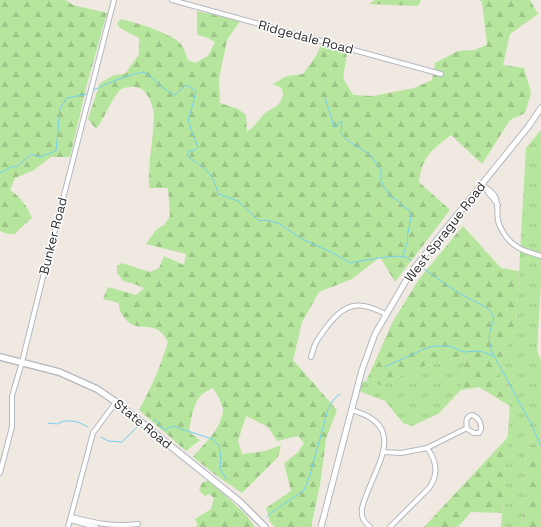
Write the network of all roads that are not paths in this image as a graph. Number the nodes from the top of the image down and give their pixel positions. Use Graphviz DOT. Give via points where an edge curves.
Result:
graph roads {
  1 [pos="114,0"];
  2 [pos="172,0"];
  3 [pos="441,74"];
  4 [pos="541,108"];
  5 [pos="482,185"];
  6 [pos="541,256"];
  7 [pos="387,315"];
  8 [pos="0,356"];
  9 [pos="311,357"];
  10 [pos="22,362"];
  11 [pos="116,402"];
  12 [pos="351,410"];
  13 [pos="467,428"];
  14 [pos="427,448"];
  15 [pos="384,452"];
  16 [pos="0,473"];
  17 [pos="70,518"];
  18 [pos="68,527"];
  19 [pos="96,527"];
  20 [pos="134,527"];
  21 [pos="265,527"];
  22 [pos="321,527"];
  23 [pos="370,527"];
  24 [pos="390,527"];
  1 -- 10 [label="street, Bunker Road"];
  2 -- 3 [label="street, Ridgedale Road"];
  4 -- 5 [label="street, West Sprague Road"];
  5 -- 6 [label="street" via="497,197 498,223 508,240 522,251"];
  5 -- 7 [label="street, West Sprague Road" via="412,272"];
  7 -- 9 [label="street" via="369,306 346,308 314,344"];
  7 -- 12 [label="street, West Sprague Road" via="376,334 362,370"];
  8 -- 10 [label="main road, State Road"];
  10 -- 11 [label="main road, State Road" via="75,378"];
  10 -- 16 [label="street, Bunker Road" via="12,396 12,427"];
  11 -- 17 [label="street" via="93,433"];
  11 -- 21 [label="main road, State Road" via="240,502"];
  12 -- 15 [label="street" via="364,413 376,420 383,433"];
  12 -- 22 [label="street, West Sprague Road"];
  13 -- 13 [label="street" via="474,434 479,433 481,426 478,418 472,415 467,419"];
  13 -- 14 [label="street"];
  14 -- 15 [label="street" via="401,453"];
  14 -- 24 [label="street" via="434,457 435,472 432,482"];
  15 -- 23 [label="street" via="362,508 361,515"];
  17 -- 18 [label="street"];
  17 -- 19 [label="street"];
  17 -- 20 [label="street" via="110,527 138,524"];
}
